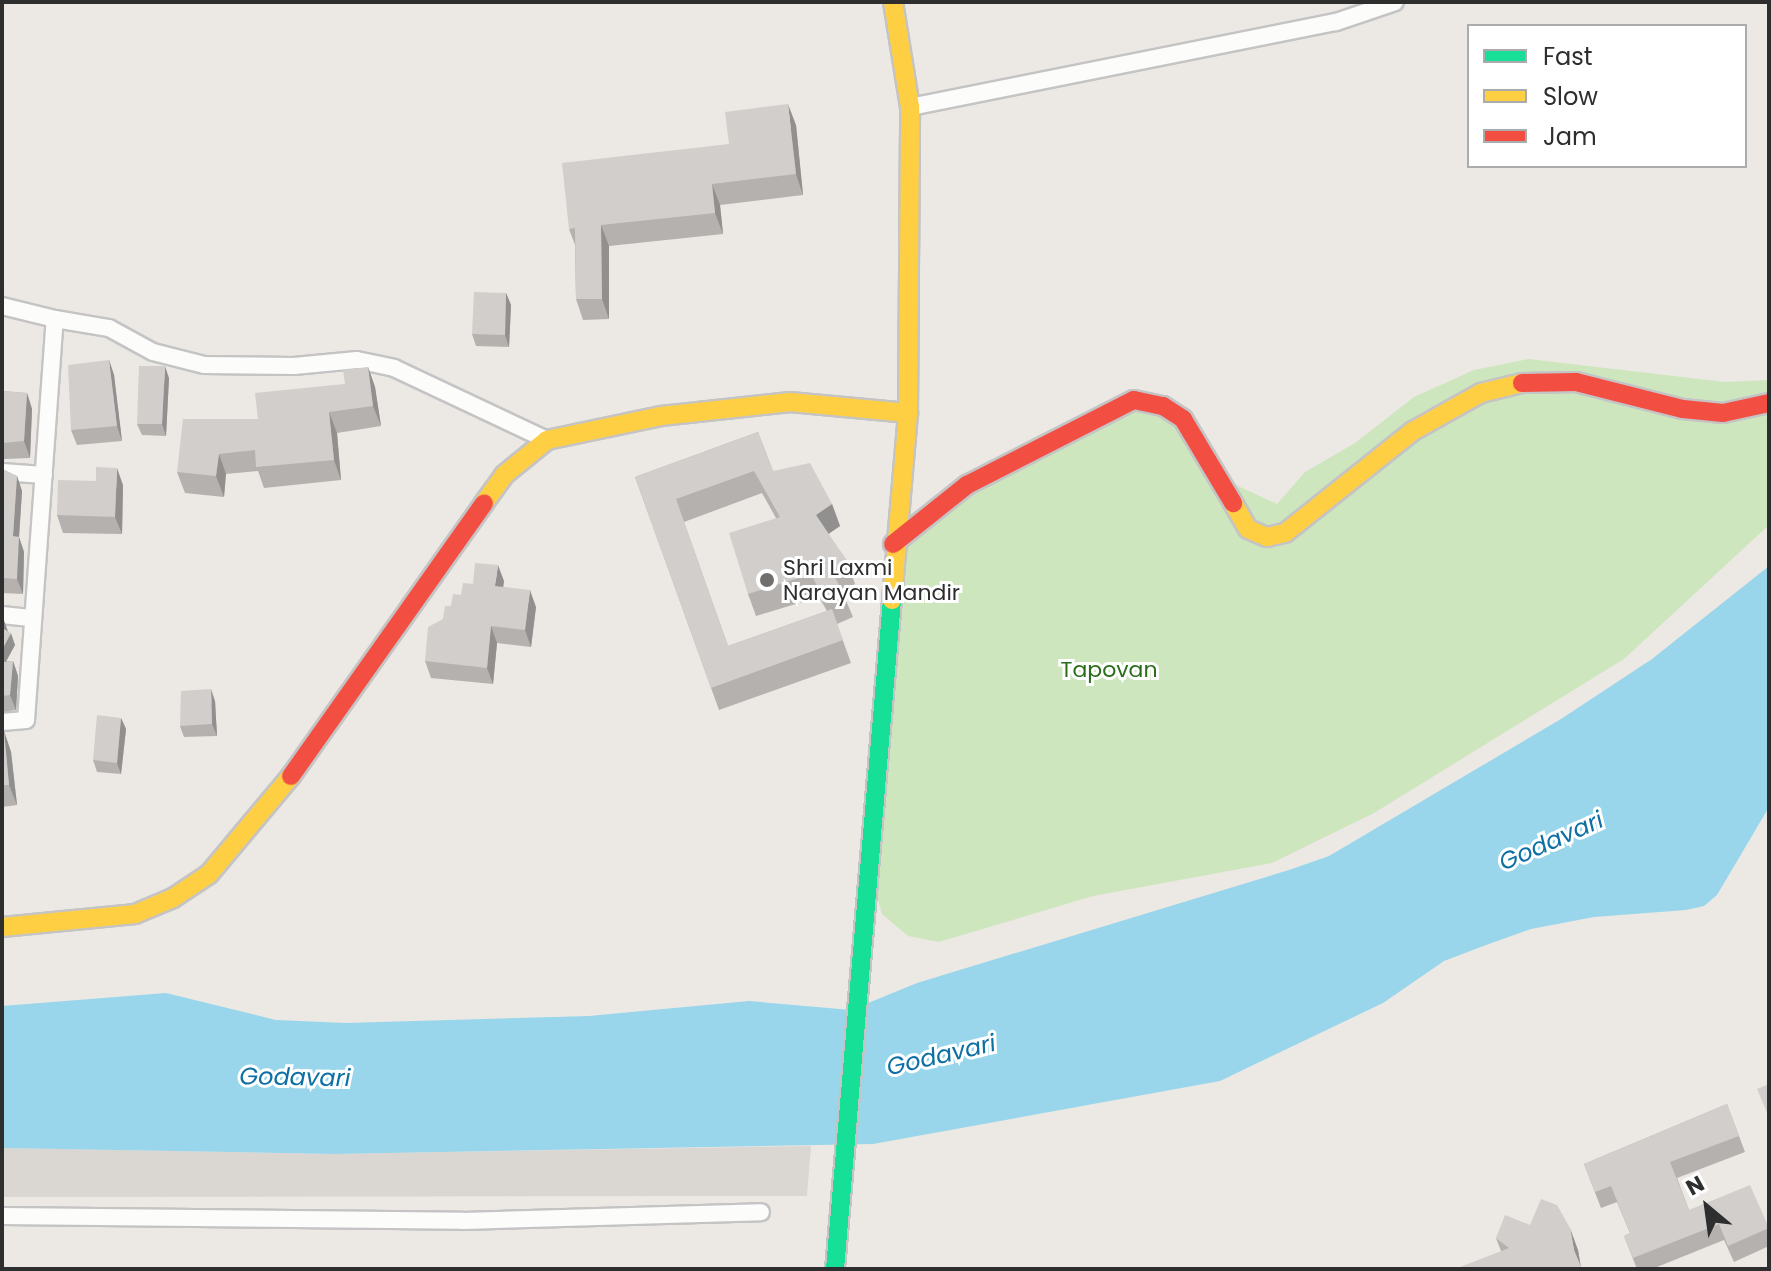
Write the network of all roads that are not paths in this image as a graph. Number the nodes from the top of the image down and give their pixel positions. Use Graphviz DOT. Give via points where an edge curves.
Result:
graph roads {
  1 [pos="893,2"];
  2 [pos="1395,2"];
  3 [pos="910,107"];
  4 [pos="2,306"];
  5 [pos="55,319"];
  6 [pos="1769,403"];
  7 [pos="908,413"];
  8 [pos="547,440"];
  9 [pos="2,472"];
  10 [pos="44,475"];
  11 [pos="893,544"];
  12 [pos="2,615"];
  13 [pos="33,618"];
  14 [pos="2,722"];
  15 [pos="2,927"];
  16 [pos="761,1212"];
  17 [pos="2,1216"];
  18 [pos="835,1269"];
  1 -- 3 [label="street"];
  2 -- 3 [label="street" via="1336,22"];
  3 -- 7 [label="street"];
  4 -- 5 [label="street"];
  5 -- 8 [label="street" via="109,328 153,352 204,365 357,360 394,368"];
  5 -- 10 [label="street"];
  6 -- 11 [label="street" via="1723,413 1683,409 1576,382 1518,383 1481,393 1413,431 1285,533 1267,537 1248,529 1183,419 1163,406 1134,400 967,485"];
  7 -- 8 [label="street" via="790,402 661,416"];
  7 -- 11 [label="street"];
  8 -- 15 [label="street" via="504,475 269,807 209,874 135,914"];
  9 -- 10 [label="street"];
  10 -- 13 [label="street"];
  11 -- 18 [label="street"];
  12 -- 13 [label="street"];
  13 -- 14 [label="street" via="26,720"];
  16 -- 17 [label="street" via="463,1221"];
}
